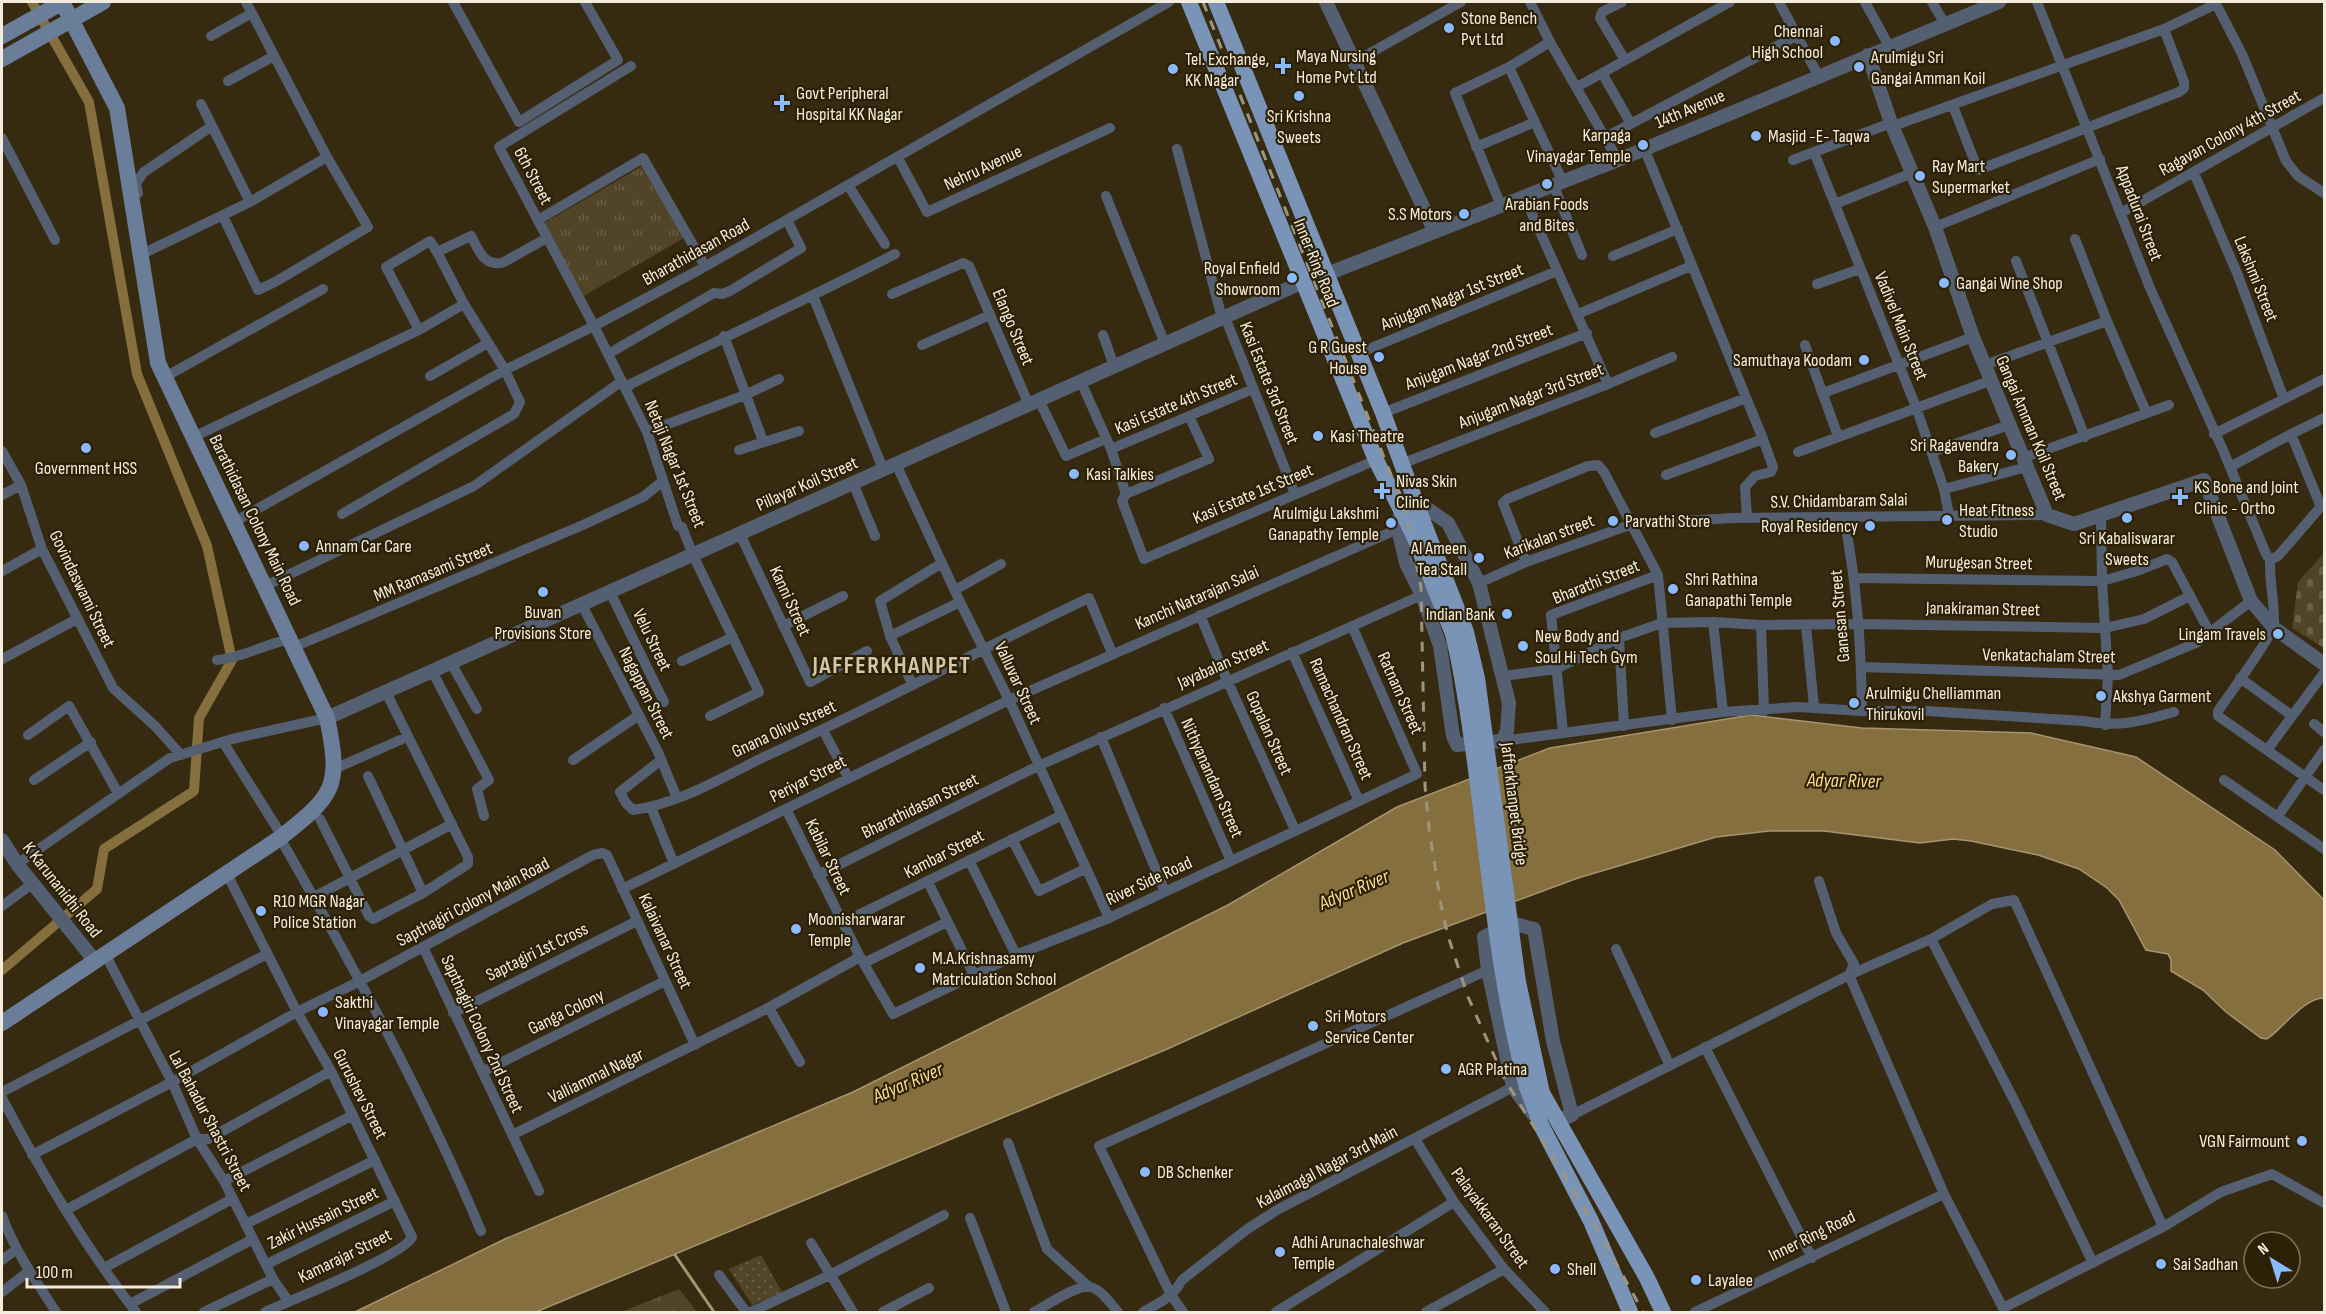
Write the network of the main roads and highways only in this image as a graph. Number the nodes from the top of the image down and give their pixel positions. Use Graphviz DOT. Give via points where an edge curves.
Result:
graph roads {
  1 [pos="103,2"];
  2 [pos="1189,2"];
  3 [pos="1216,2"];
  4 [pos="58,4"];
  5 [pos="65,23"];
  6 [pos="3,33"];
  7 [pos="2,59"];
  8 [pos="1409,505"];
  9 [pos="1412,530"];
  10 [pos="2,1023"];
  11 [pos="1557,1120"];
  12 [pos="1630,1312"];
  13 [pos="1663,1312"];
  1 -- 5 [label="main road"];
  2 -- 8 [label="main road, Inner Ring Road" via="1376,460"];
  3 -- 8 [label="main road, Inner Ring Road" via="1383,413 1401,464"];
  4 -- 5 [label="main road, Barathidasan Colony Main Road"];
  4 -- 6 [label="main road"];
  5 -- 7 [label="main road"];
  5 -- 10 [label="main road, Barathidasan Colony Main Road" via="117,108 145,254 158,363 327,718 334,769 330,789 317,808 281,837"];
  8 -- 9 [label="main road, Inner Ring Road"];
  9 -- 11 [label="main road, Jafferkhanpet Bridge, bridge" via="1458,656 1514,1038 1527,1089"];
  11 -- 12 [label="main road" via="1591,1221"];
  11 -- 13 [label="main road"];
}
